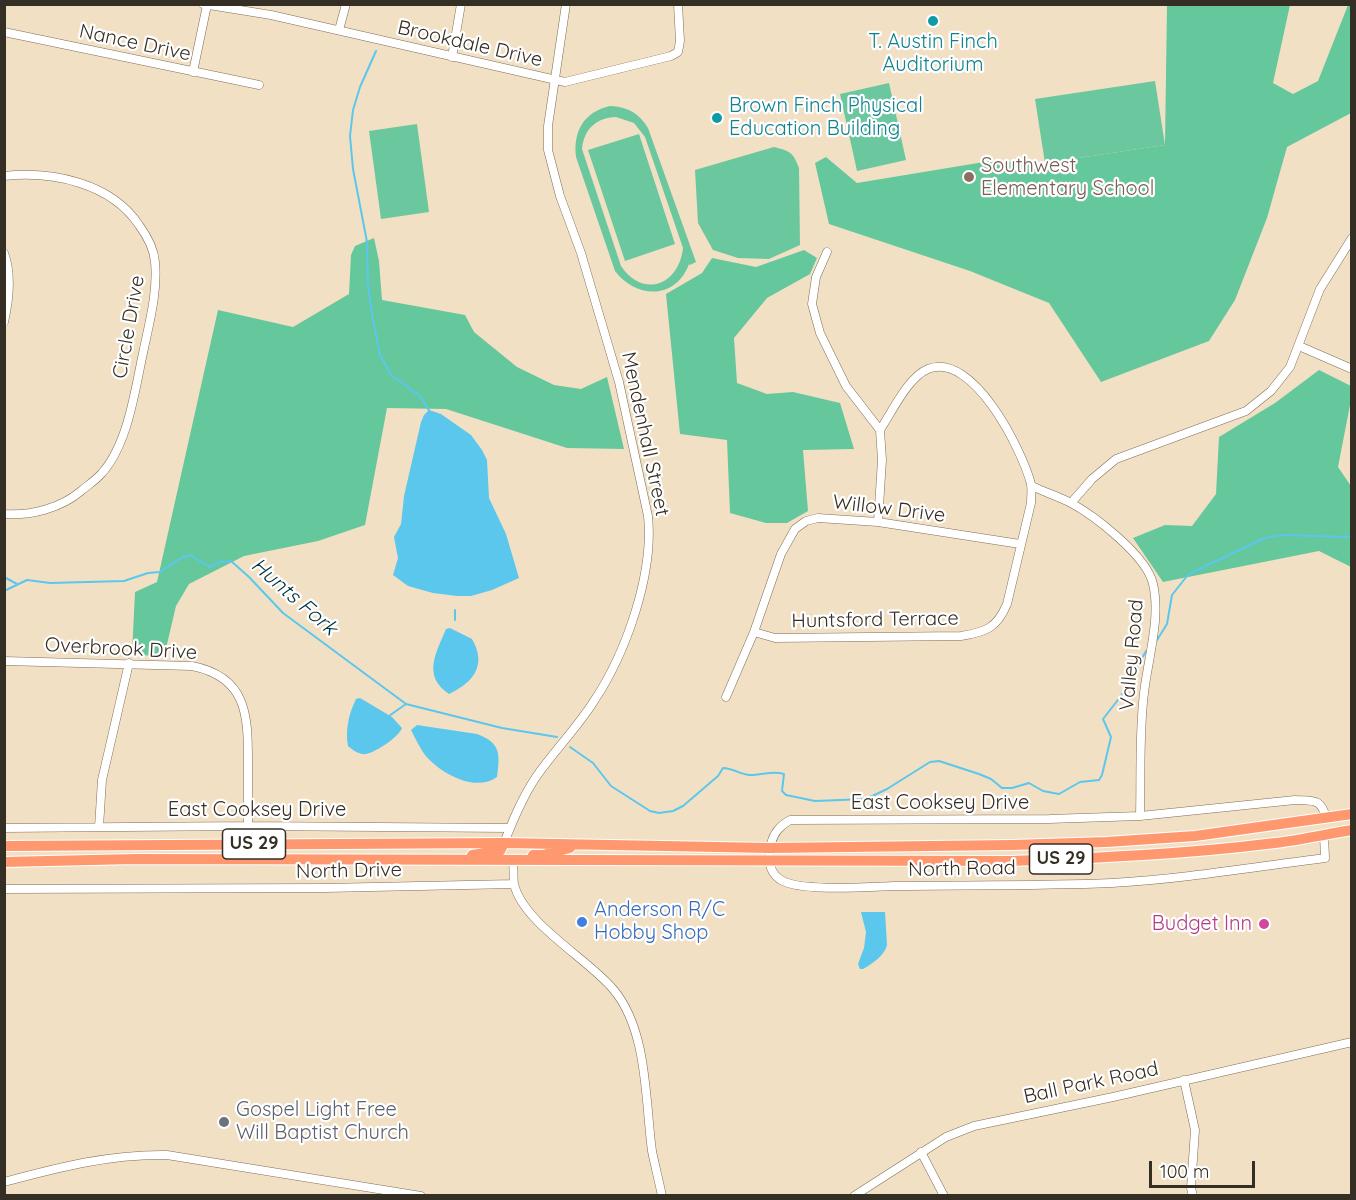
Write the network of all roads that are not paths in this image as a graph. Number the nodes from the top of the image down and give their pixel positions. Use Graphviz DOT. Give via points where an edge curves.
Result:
graph roads {
  1 [pos="346,4"];
  2 [pos="460,4"];
  3 [pos="566,4"];
  4 [pos="678,4"];
  5 [pos="205,5"];
  6 [pos="339,30"];
  7 [pos="4,32"];
  8 [pos="452,57"];
  9 [pos="193,72"];
  10 [pos="554,80"];
  11 [pos="259,85"];
  12 [pos="4,176"];
  13 [pos="1352,238"];
  14 [pos="827,252"];
  15 [pos="4,253"];
  16 [pos="4,322"];
  17 [pos="1299,346"];
  18 [pos="1352,369"];
  19 [pos="880,430"];
  20 [pos="1032,486"];
  21 [pos="1071,503"];
  22 [pos="4,514"];
  23 [pos="878,522"];
  24 [pos="1020,544"];
  25 [pos="754,632"];
  26 [pos="4,661"];
  27 [pos="129,663"];
  28 [pos="726,697"];
  29 [pos="1352,814"];
  30 [pos="1140,816"];
  31 [pos="1326,818"];
  32 [pos="249,826"];
  33 [pos="99,827"];
  34 [pos="4,828"];
  35 [pos="510,828"];
  36 [pos="1352,830"];
  37 [pos="1324,835"];
  38 [pos="504,843"];
  39 [pos="585,845"];
  40 [pos="4,846"];
  41 [pos="770,848"];
  42 [pos="451,859"];
  43 [pos="513,861"];
  44 [pos="769,861"];
  45 [pos="4,862"];
  46 [pos="514,884"];
  47 [pos="4,888"];
  48 [pos="1352,1042"];
  49 [pos="1184,1080"];
  50 [pos="921,1152"];
  51 [pos="4,1182"];
  52 [pos="421,1196"];
  53 [pos="662,1196"];
  54 [pos="854,1196"];
  55 [pos="944,1196"];
  56 [pos="1192,1196"];
  1 -- 6 [label="street"];
  2 -- 8 [label="street"];
  3 -- 10 [label="street, Mendenhall Street"];
  4 -- 10 [label="street, Brookdale Drive" via="678,52 565,82"];
  5 -- 6 [label="street, Brookdale Drive"];
  5 -- 9 [label="street"];
  6 -- 8 [label="street, Brookdale Drive"];
  7 -- 9 [label="street, Nance Drive"];
  8 -- 10 [label="street, Brookdale Drive"];
  9 -- 11 [label="street, Nance Drive"];
  10 -- 35 [label="street, Mendenhall Street" via="548,150 619,382 650,536 639,599 610,674 593,703 536,777"];
  12 -- 22 [label="street, Circle Drive" via="52,177 88,185 110,195 130,211 142,229 152,249 156,271 133,398 109,463 72,499 45,510"];
  13 -- 17 [label="street" via="1320,290"];
  14 -- 19 [label="street" via="816,277 812,304 820,333 846,386"];
  15 -- 16 [label="street" via="8,296"];
  17 -- 18 [label="street"];
  17 -- 21 [label="street" via="1290,367 1271,391 1246,411 1116,459 1092,478"];
  19 -- 20 [label="street" via="917,376 936,366 948,367 972,382 1005,423"];
  19 -- 23 [label="street"];
  20 -- 21 [label="street, Valley Road"];
  20 -- 24 [label="street, Huntsford Terrace"];
  21 -- 30 [label="street, Valley Road" via="1132,549 1154,585 1154,622 1144,695"];
  23 -- 24 [label="street, Willow Drive"];
  23 -- 25 [label="street, Willow Drive" via="818,518 795,529 781,554"];
  24 -- 25 [label="street, Huntsford Terrace" via="1002,617 980,633 808,639 775,638"];
  25 -- 28 [label="street, Willow Drive"];
  26 -- 27 [label="street, Overbrook Drive"];
  27 -- 32 [label="street, Overbrook Drive" via="206,669 237,694 248,727"];
  27 -- 33 [label="street" via="102,780"];
  29 -- 31 [label="highway, US 29"];
  30 -- 31 [label="street" via="1295,800 1317,801"];
  30 -- 41 [label="street, East Cooksey Drive" via="790,820 780,826"];
  31 -- 41 [label="highway, US 29" via="1195,836 1107,842"];
  32 -- 33 [label="street, East Cooksey Drive"];
  32 -- 35 [label="street, East Cooksey Drive"];
  33 -- 34 [label="street, East Cooksey Drive"];
  35 -- 38 [label="street, Mendenhall Street"];
  36 -- 37 [label="highway, US 29"];
  37 -- 44 [label="highway, US 29" via="1109,858"];
  37 -- 44 [label="street, North Road" via="1325,858 1112,882 799,885 782,881 773,873"];
  38 -- 39 [label="highway, US 29"];
  38 -- 40 [label="highway, US 29"];
  38 -- 42 [label="highway" via="500,851"];
  39 -- 41 [label="highway, US 29"];
  39 -- 43 [label="highway" via="543,855 517,855"];
  41 -- 44 [label="street, East Cooksey Drive"];
  42 -- 43 [label="highway, US 29"];
  42 -- 45 [label="highway, US 29"];
  43 -- 44 [label="highway, US 29"];
  43 -- 46 [label="street"];
  46 -- 47 [label="street, North Drive"];
  46 -- 53 [label="street" via="536,919 623,1002 641,1058 652,1151"];
  48 -- 49 [label="street, Ball Park Road"];
  49 -- 50 [label="street, Ball Park Road" via="974,1126"];
  49 -- 56 [label="street" via="1195,1130"];
  50 -- 54 [label="street, Ball Park Road"];
  50 -- 55 [label="street"];
  51 -- 52 [label="street" via="79,1162 158,1155"];
}
